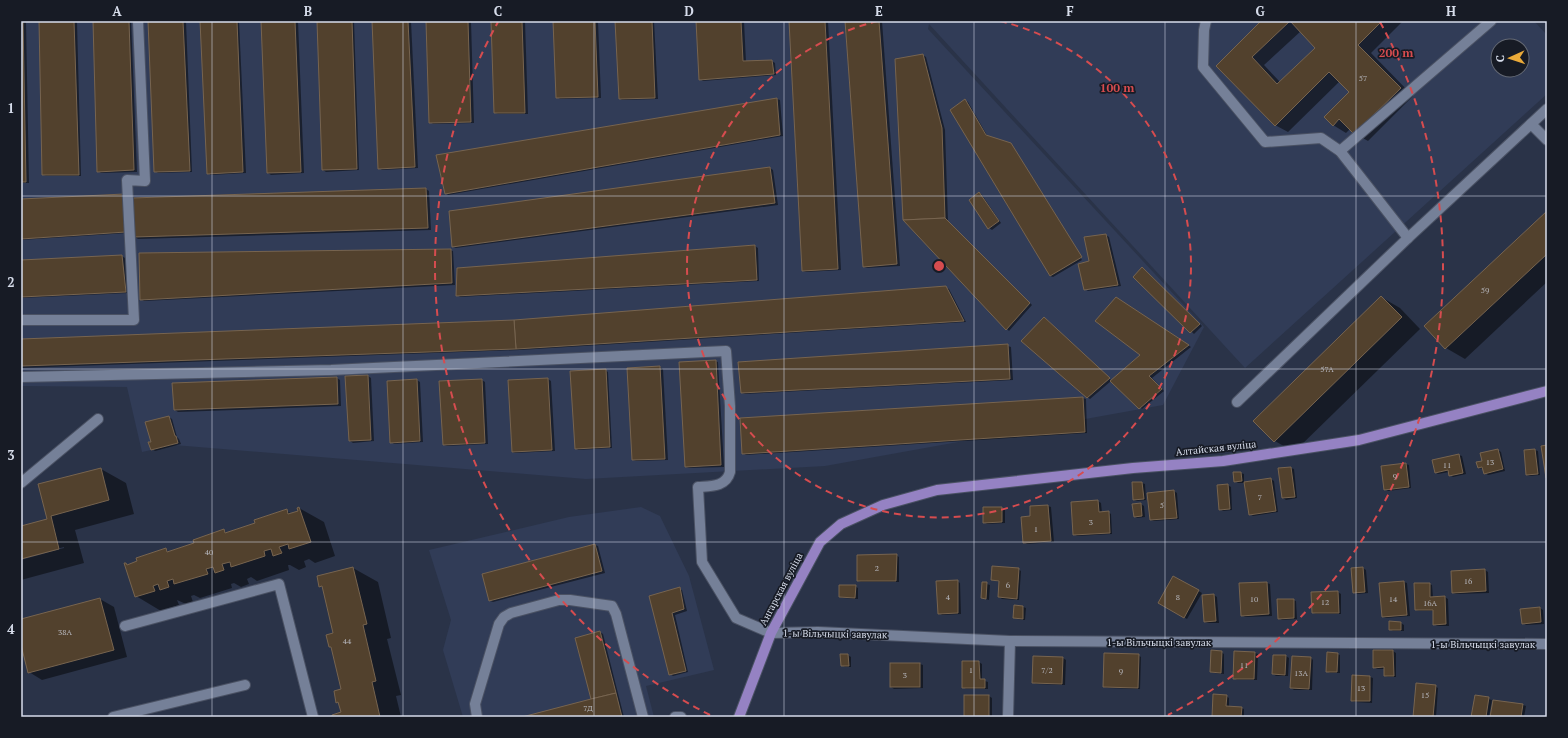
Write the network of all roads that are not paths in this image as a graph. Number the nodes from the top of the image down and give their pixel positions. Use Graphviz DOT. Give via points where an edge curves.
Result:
graph roads {
  1 [pos="138,21"];
  2 [pos="1206,21"];
  3 [pos="1491,21"];
  4 [pos="1547,109"];
  5 [pos="1531,124"];
  6 [pos="1547,140"];
  7 [pos="1340,151"];
  8 [pos="1408,238"];
  9 [pos="21,320"];
  10 [pos="21,377"];
  11 [pos="1547,391"];
  12 [pos="1237,402"];
  13 [pos="98,419"];
  14 [pos="21,483"];
  15 [pos="883,505"];
  16 [pos="126,626"];
  17 [pos="771,634"];
  18 [pos="1010,641"];
  19 [pos="1547,644"];
  20 [pos="245,685"];
  21 [pos="113,717"];
  22 [pos="314,717"];
  23 [pos="477,717"];
  24 [pos="643,717"];
  25 [pos="675,717"];
  26 [pos="681,717"];
  27 [pos="739,717"];
  28 [pos="1008,717"];
  1 -- 9 [label="street" via="145,181 127,180 134,320"];
  2 -- 7 [label="street" via="1203,67 1265,142 1322,138"];
  3 -- 7 [label="street"];
  4 -- 5 [label="street"];
  5 -- 6 [label="street"];
  5 -- 8 [label="street"];
  7 -- 8 [label="street"];
  8 -- 12 [label="street"];
  10 -- 17 [label="street" via="331,370 726,351 730,406 730,472 728,478 718,485 698,487 702,562 736,618"];
  11 -- 15 [label="main road, Алтайская вуліца" via="1359,440 1223,461 1133,468 937,490"];
  13 -- 14 [label="street"];
  15 -- 17 [label="main road, Ангарская вуліца" via="841,524 820,542"];
  16 -- 22 [label="street" via="279,584"];
  17 -- 18 [label="street, 1-ы Вільчыцкі завулак" via="818,632"];
  17 -- 27 [label="main road, Ангарская вуліца"];
  18 -- 19 [label="street, 1-ы Вільчыцкі завулак"];
  18 -- 28 [label="street"];
  20 -- 21 [label="street"];
  23 -- 24 [label="street" via="475,704 499,624 511,613 559,600 612,606"];
  25 -- 26 [label="street"];
}
